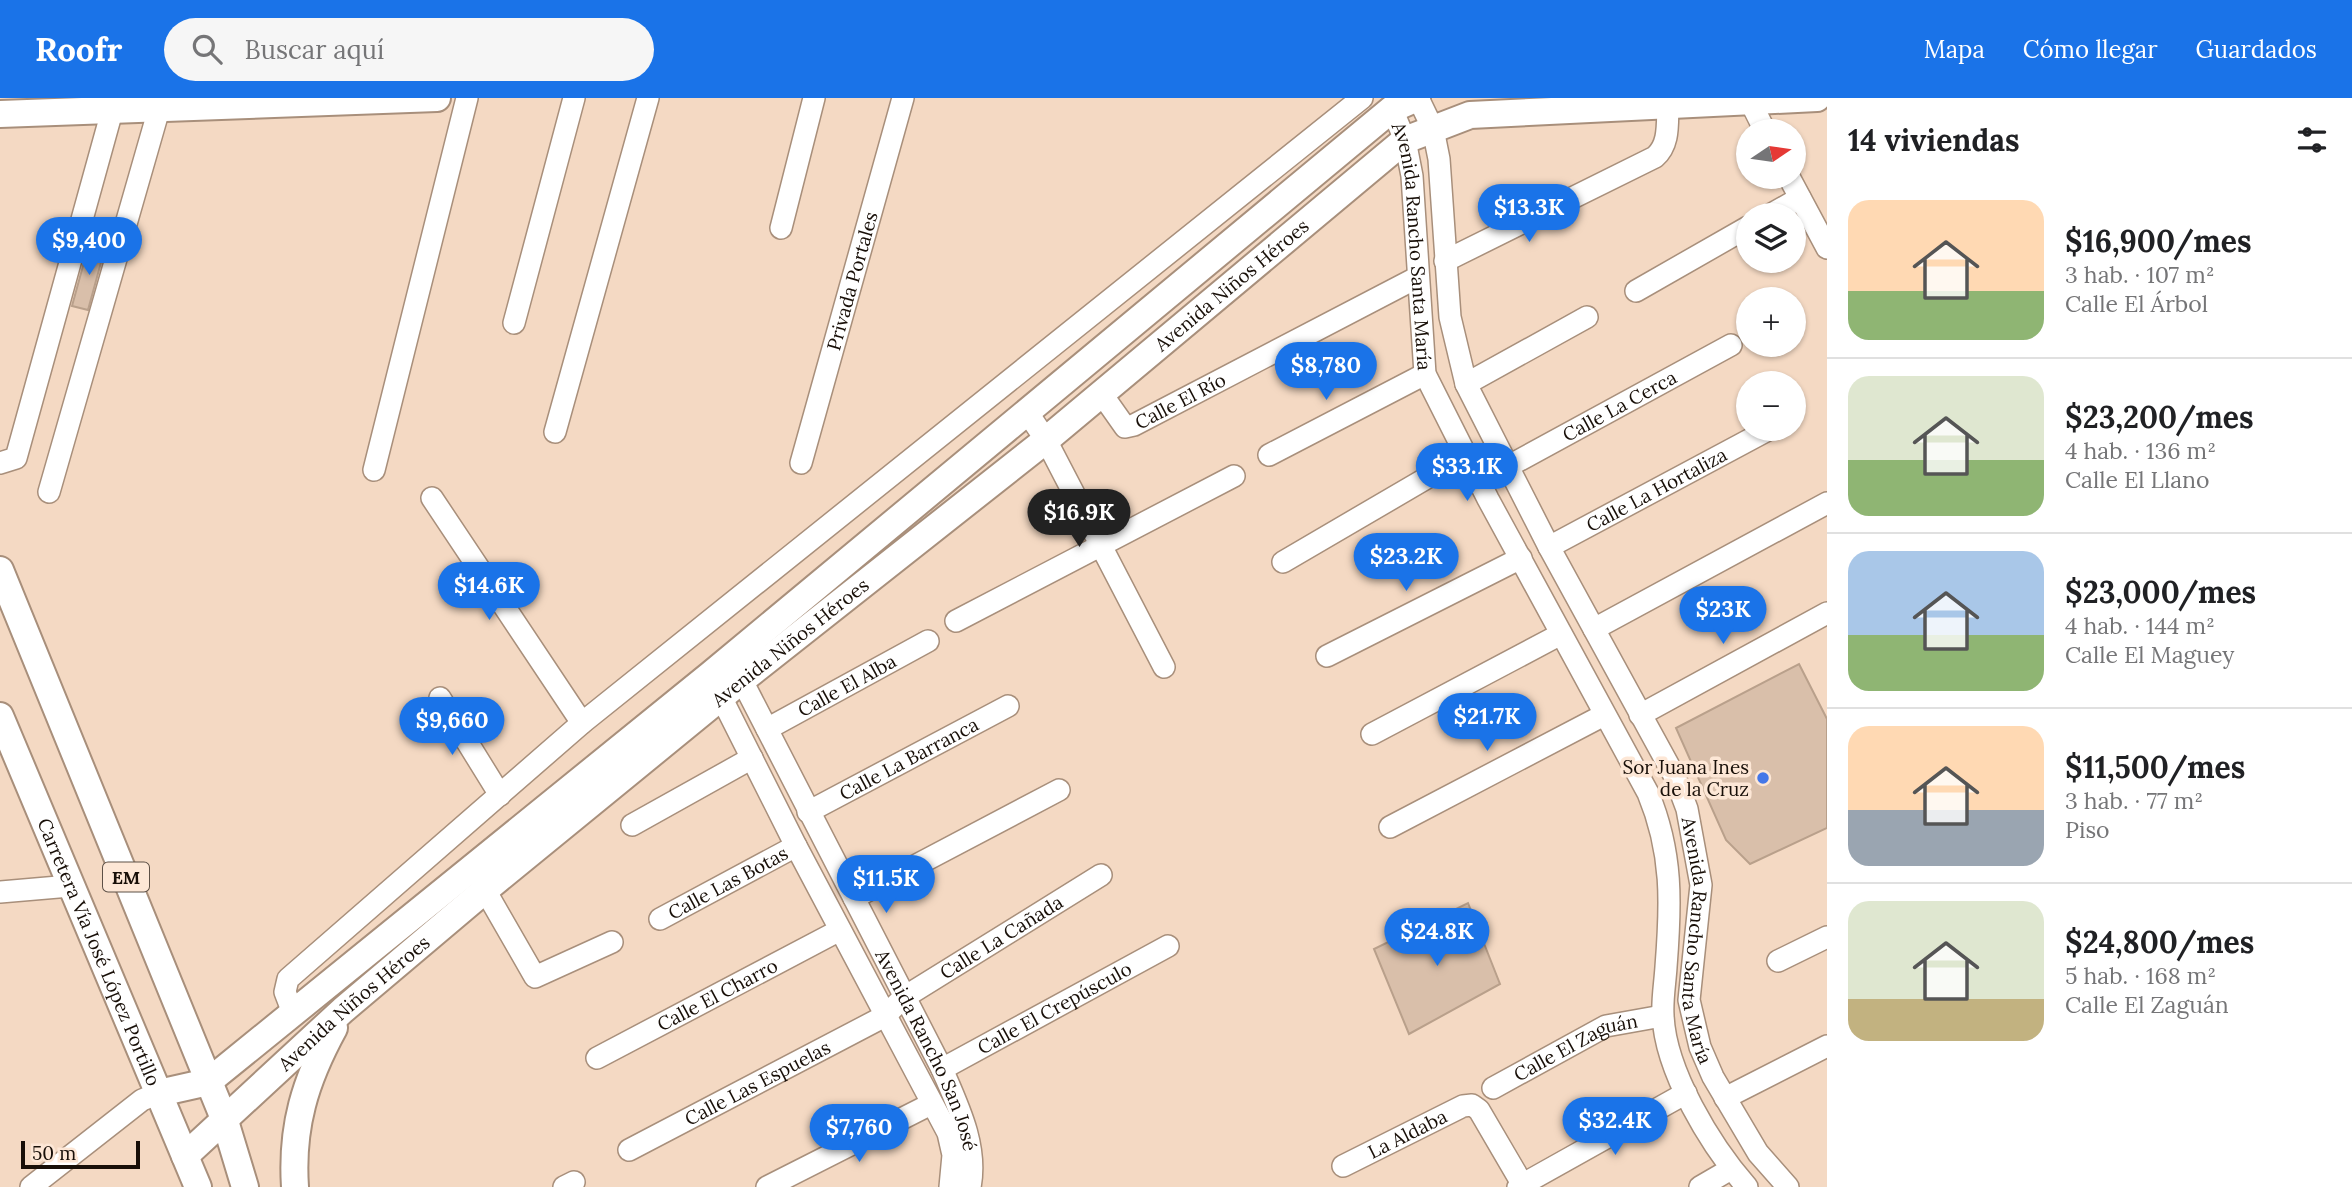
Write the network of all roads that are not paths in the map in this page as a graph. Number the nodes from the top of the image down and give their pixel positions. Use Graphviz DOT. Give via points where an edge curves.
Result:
graph roads {
  1 [pos="437,98"];
  2 [pos="467,98"];
  3 [pos="574,98"];
  4 [pos="648,98"];
  5 [pos="814,98"];
  6 [pos="903,98"];
  7 [pos="1362,98"];
  8 [pos="1418,98"];
  9 [pos="1817,98"];
  10 [pos="1749,99"];
  11 [pos="1387,104"];
  12 [pos="1668,104"];
  13 [pos="159,109"];
  14 [pos="112,111"];
  15 [pos="0,114"];
  16 [pos="1759,119"];
  17 [pos="1433,129"];
  18 [pos="1405,140"];
  19 [pos="1795,189"];
  20 [pos="1800,198"];
  21 [pos="1791,203"];
  22 [pos="781,228"];
  23 [pos="1736,234"];
  24 [pos="1827,248"];
  25 [pos="1445,261"];
  26 [pos="1418,277"];
  27 [pos="1636,291"];
  28 [pos="1587,317"];
  29 [pos="514,323"];
  30 [pos="1731,345"];
  31 [pos="1425,374"];
  32 [pos="1466,384"];
  33 [pos="1101,393"];
  34 [pos="1027,412"];
  35 [pos="555,432"];
  36 [pos="1046,440"];
  37 [pos="1747,441"];
  38 [pos="1269,455"];
  39 [pos="1466,456"];
  40 [pos="0,463"];
  41 [pos="801,463"];
  42 [pos="374,470"];
  43 [pos="1234,475"];
  44 [pos="1511,476"];
  45 [pos="49,492"];
  46 [pos="432,498"];
  47 [pos="1488,499"];
  48 [pos="1827,503"];
  49 [pos="1534,517"];
  50 [pos="1507,533"];
  51 [pos="1101,546"];
  52 [pos="1549,547"];
  53 [pos="1521,558"];
  54 [pos="1283,562"];
  55 [pos="0,570"];
  56 [pos="1827,613"];
  57 [pos="956,621"];
  58 [pos="1594,629"];
  59 [pos="1561,634"];
  60 [pos="928,641"];
  61 [pos="1327,656"];
  62 [pos="1164,667"];
  63 [pos="726,677"];
  64 [pos="440,698"];
  65 [pos="1008,706"];
  66 [pos="1604,715"];
  67 [pos="1640,715"];
  68 [pos="1,719"];
  69 [pos="582,723"];
  70 [pos="766,729"];
  71 [pos="1372,734"];
  72 [pos="752,758"];
  73 [pos="1059,790"];
  74 [pos="500,794"];
  75 [pos="808,812"];
  76 [pos="632,825"];
  77 [pos="1390,827"];
  78 [pos="796,846"];
  79 [pos="1101,875"];
  80 [pos="70,887"];
  81 [pos="485,890"];
  82 [pos="0,892"];
  83 [pos="854,898"];
  84 [pos="660,919"];
  85 [pos="840,930"];
  86 [pos="1827,937"];
  87 [pos="612,942"];
  88 [pos="1168,946"];
  89 [pos="1778,961"];
  90 [pos="903,998"];
  91 [pos="343,1010"];
  92 [pos="293,1013"];
  93 [pos="885,1016"];
  94 [pos="1662,1016"];
  95 [pos="1827,1046"];
  96 [pos="597,1059"];
  97 [pos="942,1069"];
  98 [pos="208,1082"];
  99 [pos="1493,1088"];
  100 [pos="159,1093"];
  101 [pos="1686,1093"];
  102 [pos="1725,1098"];
  103 [pos="931,1104"];
  104 [pos="225,1121"];
  105 [pos="629,1150"];
  106 [pos="185,1156"];
  107 [pos="1343,1166"];
  108 [pos="1731,1169"];
  109 [pos="1522,1186"];
  110 [pos="32,1187"];
  111 [pos="198,1187"];
  112 [pos="245,1187"];
  113 [pos="295,1187"];
  114 [pos="767,1187"];
  115 [pos="950,1187"];
  116 [pos="970,1187"];
  117 [pos="1700,1187"];
  118 [pos="1747,1187"];
  119 [pos="1788,1187"];
  1 -- 13 [label="main road"];
  2 -- 42 [label="street"];
  3 -- 29 [label="street"];
  4 -- 35 [label="street"];
  5 -- 22 [label="street"];
  6 -- 41 [label="street, Privada Portales"];
  7 -- 69 [label="street"];
  8 -- 11 [label="main road, Avenida Niños Héroes"];
  8 -- 17 [label="street, Avenida Rancho Santa María"];
  9 -- 10 [label="main road, Avenida Niños Héroes"];
  10 -- 12 [label="main road, Avenida Niños Héroes"];
  10 -- 16 [label="street"];
  11 -- 18 [label="street, Avenida Rancho Santa María"];
  11 -- 34 [label="main road, Avenida Niños Héroes"];
  12 -- 17 [label="main road, Avenida Niños Héroes" via="1469,116"];
  12 -- 25 [label="street" via="1663,150 1655,157"];
  13 -- 14 [label="main road"];
  13 -- 45 [label="street"];
  14 -- 15 [label="main road"];
  14 -- 40 [label="street" via="16,458"];
  17 -- 18 [label="main road, Avenida Niños Héroes"];
  17 -- 25 [label="street, Avenida Rancho Santa María"];
  18 -- 26 [label="street, Avenida Rancho Santa María" via="1412,176"];
  18 -- 33 [label="main road, Avenida Niños Héroes"];
  19 -- 20 [label="street"];
  20 -- 21 [label="street"];
  20 -- 24 [label="street"];
  23 -- 27 [label="street"];
  25 -- 32 [label="street, Avenida Rancho Santa María" via="1450,317"];
  26 -- 31 [label="street, Avenida Rancho Santa María"];
  26 -- 33 [label="street, Calle El Río" via="1134,425 1125,427"];
  28 -- 32 [label="street"];
  30 -- 44 [label="street, Calle La Cerca"];
  31 -- 38 [label="street"];
  31 -- 39 [label="street, Avenida Rancho Santa María"];
  32 -- 44 [label="street, Avenida Rancho Santa María"];
  33 -- 36 [label="main road, Avenida Niños Héroes"];
  34 -- 36 [label="street"];
  34 -- 63 [label="main road, Avenida Niños Héroes"];
  36 -- 51 [label="street"];
  36 -- 63 [label="main road, Avenida Niños Héroes"];
  37 -- 52 [label="street, Calle La Hortaliza"];
  39 -- 47 [label="street, Avenida Rancho Santa María"];
  39 -- 54 [label="street"];
  43 -- 51 [label="street"];
  44 -- 47 [label="street, Calle La Cerca"];
  44 -- 49 [label="street, Avenida Rancho Santa María"];
  46 -- 69 [label="street"];
  47 -- 50 [label="street, Avenida Rancho Santa María"];
  48 -- 58 [label="street"];
  49 -- 50 [label="street"];
  49 -- 52 [label="street, Avenida Rancho Santa María"];
  50 -- 53 [label="street, Avenida Rancho Santa María"];
  51 -- 57 [label="street"];
  51 -- 62 [label="street"];
  52 -- 58 [label="street, Avenida Rancho Santa María"];
  53 -- 59 [label="street, Avenida Rancho Santa María"];
  53 -- 61 [label="street"];
  55 -- 98 [label="main road, EM"];
  56 -- 67 [label="street"];
  58 -- 67 [label="street, Avenida Rancho Santa María"];
  59 -- 66 [label="street, Avenida Rancho Santa María"];
  59 -- 71 [label="street"];
  60 -- 70 [label="street, Calle El Alba"];
  63 -- 70 [label="street, Avenida Rancho San José"];
  63 -- 72 [label="street, Avenida Rancho San José"];
  63 -- 81 [label="main road, Avenida Niños Héroes"];
  63 -- 92 [label="main road, Avenida Niños Héroes"];
  64 -- 74 [label="street"];
  65 -- 75 [label="street, Calle La Barranca"];
  66 -- 77 [label="street"];
  66 -- 94 [label="street, Avenida Rancho Santa María" via="1648,793 1664,837 1670,906"];
  67 -- 102 [label="street, Avenida Rancho Santa María" via="1675,777 1695,842 1701,885 1689,1000 1700,1047"];
  68 -- 80 [label="main road, Carretera Vía José López Portillo / EM"];
  69 -- 74 [label="street"];
  70 -- 75 [label="street, Avenida Rancho San José"];
  72 -- 76 [label="street"];
  72 -- 78 [label="street, Avenida Rancho San José"];
  73 -- 83 [label="street"];
  74 -- 92 [label="street" via="288,979 285,992"];
  75 -- 83 [label="street, Avenida Rancho San José"];
  78 -- 84 [label="street, Calle Las Botas"];
  78 -- 85 [label="street, Avenida Rancho San José"];
  79 -- 90 [label="street, Calle La Cañada"];
  80 -- 82 [label="street"];
  80 -- 100 [label="main road, Carretera Vía José López Portillo / EM"];
  81 -- 87 [label="street" via="535,977"];
  81 -- 91 [label="main road, Avenida Niños Héroes"];
  83 -- 90 [label="street, Avenida Rancho San José"];
  85 -- 93 [label="street, Avenida Rancho San José"];
  85 -- 96 [label="street, Calle El Charro"];
  86 -- 89 [label="street"];
  88 -- 97 [label="street, Calle El Crepúsculo"];
  90 -- 93 [label="street, Calle La Cañada"];
  90 -- 97 [label="street, Avenida Rancho San José"];
  91 -- 104 [label="main road, Avenida Niños Héroes"];
  91 -- 113 [label="main road" via="303,1097 293,1150"];
  92 -- 98 [label="main road, Avenida Niños Héroes"];
  93 -- 103 [label="street, Avenida Rancho San José"];
  93 -- 105 [label="street, Calle Las Espuelas"];
  94 -- 99 [label="street, Calle El Zaguán" via="1606,1026"];
  94 -- 101 [label="street, Avenida Rancho Santa María"];
  95 -- 102 [label="street"];
  97 -- 116 [label="street, Avenida Rancho San José" via="962,1114 971,1150"];
  98 -- 100 [label="main road, Avenida Niños Héroes"];
  98 -- 104 [label="main road, EM"];
  100 -- 106 [label="main road, Carretera Vía José López Portillo / EM"];
  100 -- 110 [label="street" via="142,1100"];
  101 -- 108 [label="street, Avenida Rancho Santa María"];
  101 -- 109 [label="street"];
  102 -- 119 [label="street, Avenida Rancho Santa María" via="1758,1153"];
  103 -- 114 [label="street"];
  103 -- 115 [label="street, Avenida Rancho San José" via="948,1133 953,1155"];
  104 -- 106 [label="main road, Avenida Niños Héroes"];
  104 -- 112 [label="main road, EM"];
  106 -- 111 [label="main road, Carretera Vía José López Portillo / EM"];
  107 -- 109 [label="street, La Aldaba" via="1472,1105"];
  108 -- 117 [label="street"];
  108 -- 118 [label="street, Avenida Rancho Santa María"];
}
